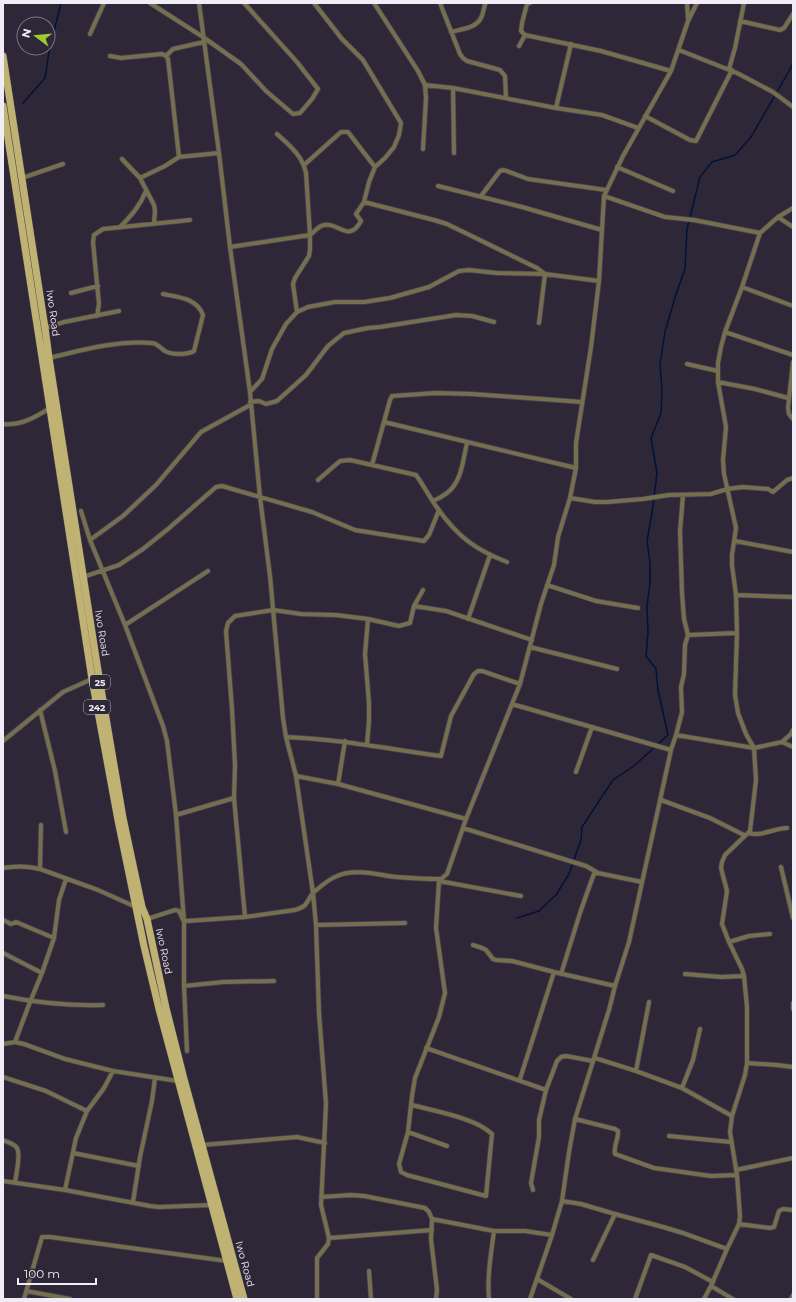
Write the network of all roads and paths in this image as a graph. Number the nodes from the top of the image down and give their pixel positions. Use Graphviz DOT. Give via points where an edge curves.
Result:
graph roads {
  1 [pos="104,3"];
  2 [pos="150,3"];
  3 [pos="199,3"];
  4 [pos="314,3"];
  5 [pos="374,3"];
  6 [pos="440,3"];
  7 [pos="486,3"];
  8 [pos="527,3"];
  9 [pos="688,3"];
  10 [pos="697,3"];
  11 [pos="744,3"];
  12 [pos="247,4"];
  13 [pos="793,14"];
  14 [pos="688,21"];
  15 [pos="740,21"];
  16 [pos="452,32"];
  17 [pos="90,34"];
  18 [pos="525,35"];
  19 [pos="204,39"];
  20 [pos="571,44"];
  21 [pos="519,46"];
  22 [pos="679,50"];
  23 [pos="3,56"];
  24 [pos="110,56"];
  25 [pos="166,56"];
  26 [pos="731,70"];
  27 [pos="671,71"];
  28 [pos="425,85"];
  29 [pos="453,88"];
  30 [pos="506,98"];
  31 [pos="3,106"];
  32 [pos="793,107"];
  33 [pos="556,108"];
  34 [pos="645,116"];
  35 [pos="638,128"];
  36 [pos="277,134"];
  37 [pos="423,149"];
  38 [pos="219,153"];
  39 [pos="454,154"];
  40 [pos="180,156"];
  41 [pos="122,159"];
  42 [pos="63,164"];
  43 [pos="304,165"];
  44 [pos="375,167"];
  45 [pos="617,167"];
  46 [pos="22,178"];
  47 [pos="140,178"];
  48 [pos="438,186"];
  49 [pos="606,190"];
  50 [pos="146,192"];
  51 [pos="673,192"];
  52 [pos="481,196"];
  53 [pos="604,196"];
  54 [pos="364,202"];
  55 [pos="793,208"];
  56 [pos="778,217"];
  57 [pos="190,220"];
  58 [pos="154,223"];
  59 [pos="793,227"];
  60 [pos="120,228"];
  61 [pos="602,230"];
  62 [pos="760,233"];
  63 [pos="310,235"];
  64 [pos="230,247"];
  65 [pos="545,274"];
  66 [pos="599,281"];
  67 [pos="98,286"];
  68 [pos="742,287"];
  69 [pos="39,288"];
  70 [pos="31,289"];
  71 [pos="71,293"];
  72 [pos="163,294"];
  73 [pos="793,306"];
  74 [pos="119,310"];
  75 [pos="297,312"];
  76 [pos="97,316"];
  77 [pos="494,322"];
  78 [pos="540,323"];
  79 [pos="45,328"];
  80 [pos="725,332"];
  81 [pos="793,355"];
  82 [pos="49,358"];
  83 [pos="793,362"];
  84 [pos="687,364"];
  85 [pos="718,371"];
  86 [pos="718,382"];
  87 [pos="250,392"];
  88 [pos="788,398"];
  89 [pos="582,402"];
  90 [pos="250,403"];
  91 [pos="50,408"];
  92 [pos="793,419"];
  93 [pos="384,422"];
  94 [pos="3,424"];
  95 [pos="467,443"];
  96 [pos="372,465"];
  97 [pos="576,468"];
  98 [pos="793,478"];
  99 [pos="318,480"];
  100 [pos="727,489"];
  101 [pos="683,495"];
  102 [pos="260,497"];
  103 [pos="570,498"];
  104 [pos="433,501"];
  105 [pos="439,510"];
  106 [pos="81,511"];
  107 [pos="90,540"];
  108 [pos="735,541"];
  109 [pos="793,552"];
  110 [pos="490,555"];
  111 [pos="507,562"];
  112 [pos="102,571"];
  113 [pos="208,571"];
  114 [pos="83,577"];
  115 [pos="548,585"];
  116 [pos="423,590"];
  117 [pos="736,595"];
  118 [pos="793,597"];
  119 [pos="414,606"];
  120 [pos="638,608"];
  121 [pos="273,610"];
  122 [pos="368,619"];
  123 [pos="468,619"];
  124 [pos="125,625"];
  125 [pos="737,633"];
  126 [pos="688,635"];
  127 [pos="532,640"];
  128 [pos="530,647"];
  129 [pos="617,669"];
  130 [pos="92,679"];
  131 [pos="520,684"];
  132 [pos="512,704"];
  133 [pos="40,710"];
  134 [pos="592,727"];
  135 [pos="793,730"];
  136 [pos="676,735"];
  137 [pos="286,737"];
  138 [pos="3,741"];
  139 [pos="345,741"];
  140 [pos="782,742"];
  141 [pos="367,744"];
  142 [pos="793,747"];
  143 [pos="754,748"];
  144 [pos="671,750"];
  145 [pos="576,772"];
  146 [pos="296,776"];
  147 [pos="338,784"];
  148 [pos="234,798"];
  149 [pos="661,800"];
  150 [pos="176,815"];
  151 [pos="121,819"];
  152 [pos="466,819"];
  153 [pos="41,825"];
  154 [pos="463,828"];
  155 [pos="788,828"];
  156 [pos="66,832"];
  157 [pos="746,834"];
  158 [pos="781,867"];
  159 [pos="3,868"];
  160 [pos="40,869"];
  161 [pos="598,873"];
  162 [pos="66,879"];
  163 [pos="440,880"];
  164 [pos="642,882"];
  165 [pos="313,893"];
  166 [pos="521,896"];
  167 [pos="136,907"];
  168 [pos="793,915"];
  169 [pos="245,918"];
  170 [pos="793,918"];
  171 [pos="147,919"];
  172 [pos="3,920"];
  173 [pos="184,921"];
  174 [pos="405,923"];
  175 [pos="316,925"];
  176 [pos="770,934"];
  177 [pos="54,938"];
  178 [pos="729,942"];
  179 [pos="473,945"];
  180 [pos="3,953"];
  181 [pos="554,972"];
  182 [pos="42,973"];
  183 [pos="561,974"];
  184 [pos="685,974"];
  185 [pos="744,976"];
  186 [pos="274,980"];
  187 [pos="184,986"];
  188 [pos="615,986"];
  189 [pos="3,996"];
  190 [pos="30,1002"];
  191 [pos="648,1002"];
  192 [pos="793,1003"];
  193 [pos="103,1005"];
  194 [pos="793,1009"];
  195 [pos="700,1029"];
  196 [pos="15,1042"];
  197 [pos="3,1044"];
  198 [pos="426,1048"];
  199 [pos="187,1051"];
  200 [pos="594,1060"];
  201 [pos="747,1063"];
  202 [pos="793,1067"];
  203 [pos="113,1071"];
  204 [pos="636,1071"];
  205 [pos="3,1077"];
  206 [pos="155,1078"];
  207 [pos="520,1079"];
  208 [pos="178,1081"];
  209 [pos="682,1088"];
  210 [pos="546,1090"];
  211 [pos="412,1105"];
  212 [pos="87,1111"];
  213 [pos="732,1116"];
  214 [pos="576,1119"];
  215 [pos="408,1132"];
  216 [pos="669,1136"];
  217 [pos="3,1140"];
  218 [pos="731,1142"];
  219 [pos="325,1143"];
  220 [pos="202,1145"];
  221 [pos="447,1146"];
  222 [pos="73,1153"];
  223 [pos="793,1158"];
  224 [pos="138,1166"];
  225 [pos="736,1170"];
  226 [pos="737,1175"];
  227 [pos="3,1181"];
  228 [pos="15,1183"];
  229 [pos="65,1190"];
  230 [pos="534,1190"];
  231 [pos="321,1197"];
  232 [pos="562,1201"];
  233 [pos="133,1202"];
  234 [pos="216,1205"];
  235 [pos="793,1210"];
  236 [pos="615,1214"];
  237 [pos="432,1219"];
  238 [pos="740,1224"];
  239 [pos="432,1230"];
  240 [pos="494,1231"];
  241 [pos="552,1235"];
  242 [pos="329,1238"];
  243 [pos="727,1249"];
  244 [pos="593,1260"];
  245 [pos="228,1261"];
  246 [pos="369,1271"];
  247 [pos="538,1279"];
  248 [pos="712,1284"];
  249 [pos="26,1291"];
  250 [pos="793,1295"];
  251 [pos="24,1299"];
  252 [pos="70,1299"];
  253 [pos="238,1299"];
  254 [pos="244,1299"];
  255 [pos="317,1299"];
  256 [pos="371,1299"];
  257 [pos="436,1299"];
  258 [pos="489,1299"];
  259 [pos="530,1299"];
  260 [pos="571,1299"];
  261 [pos="636,1299"];
  262 [pos="704,1299"];
  263 [pos="733,1299"];
  264 [pos="791,1299"];
  1 -- 17 [label="street"];
  2 -- 19 [label="street"];
  3 -- 19 [label="street"];
  4 -- 44 [label="street" via="342,39 363,60 401,123 394,147"];
  5 -- 28 [label="street"];
  6 -- 16 [label="street"];
  7 -- 16 [label="street" via="476,24"];
  8 -- 18 [label="street" via="521,31"];
  9 -- 14 [label="street"];
  10 -- 14 [label="street"];
  11 -- 15 [label="street"];
  12 -- 19 [label="street" via="318,88 300,113 293,114 266,91 241,64"];
  13 -- 15 [label="street" via="780,30"];
  14 -- 22 [label="street"];
  15 -- 26 [label="street"];
  16 -- 30 [label="street" via="463,58 504,72"];
  18 -- 20 [label="street"];
  18 -- 21 [label="street"];
  19 -- 25 [label="street" via="173,49"];
  19 -- 38 [label="street"];
  20 -- 27 [label="street"];
  20 -- 33 [label="street"];
  22 -- 26 [label="street"];
  22 -- 27 [label="street"];
  23 -- 46 [label="main road, Iwo Road / 25"];
  24 -- 25 [label="street"];
  25 -- 40 [label="street"];
  26 -- 32 [label="street" via="773,92"];
  26 -- 34 [label="street" via="696,141"];
  27 -- 34 [label="street"];
  28 -- 29 [label="street"];
  28 -- 37 [label="street"];
  29 -- 30 [label="street"];
  29 -- 39 [label="street"];
  30 -- 33 [label="street"];
  31 -- 70 [label="main road, Iwo Road / 242"];
  33 -- 35 [label="street" via="610,117"];
  34 -- 35 [label="street"];
  35 -- 45 [label="street"];
  36 -- 43 [label="street" via="294,150"];
  38 -- 40 [label="street"];
  38 -- 64 [label="street"];
  40 -- 47 [label="street"];
  41 -- 47 [label="street"];
  42 -- 46 [label="street"];
  43 -- 44 [label="street" via="344,131 348,132"];
  43 -- 63 [label="street"];
  44 -- 54 [label="street"];
  45 -- 49 [label="street"];
  45 -- 51 [label="street"];
  46 -- 69 [label="main road, Iwo Road / 25"];
  47 -- 50 [label="street"];
  48 -- 52 [label="street"];
  49 -- 52 [label="street" via="528,179 504,170 500,171"];
  49 -- 53 [label="street"];
  50 -- 58 [label="street" via="154,205"];
  50 -- 60 [label="street" via="134,213"];
  52 -- 61 [label="street"];
  53 -- 61 [label="street"];
  53 -- 62 [label="street" via="665,217"];
  54 -- 63 [label="street" via="356,214 361,221 353,230 348,232 326,225"];
  54 -- 65 [label="street" via="447,224"];
  55 -- 56 [label="street"];
  56 -- 59 [label="street"];
  56 -- 62 [label="street"];
  57 -- 58 [label="street"];
  58 -- 60 [label="street"];
  60 -- 67 [label="street" via="103,230 94,235"];
  61 -- 66 [label="street"];
  62 -- 68 [label="street"];
  63 -- 64 [label="street"];
  63 -- 75 [label="street" via="309,256 293,284"];
  64 -- 87 [label="street"];
  65 -- 66 [label="street"];
  65 -- 75 [label="street" via="459,271 429,287 390,298 314,304"];
  65 -- 78 [label="street"];
  66 -- 89 [label="street"];
  67 -- 71 [label="street"];
  67 -- 76 [label="street"];
  68 -- 73 [label="street"];
  68 -- 80 [label="street"];
  69 -- 70 [label="main road"];
  69 -- 79 [label="main road, Iwo Road / 25"];
  70 -- 91 [label="main road, Iwo Road / 242"];
  72 -- 82 [label="street" via="188,299 201,310 203,315 194,351 188,354 170,353 155,343 131,342"];
  74 -- 76 [label="street"];
  75 -- 87 [label="street" via="286,324 272,349 262,379"];
  76 -- 79 [label="street"];
  77 -- 90 [label="street" via="456,315 344,333 328,346 306,375 277,401 266,404 259,401"];
  79 -- 82 [label="main road, Iwo Road / 25"];
  80 -- 81 [label="street"];
  80 -- 85 [label="street"];
  82 -- 114 [label="main road, Iwo Road / 25"];
  83 -- 88 [label="street"];
  84 -- 85 [label="street"];
  85 -- 86 [label="street"];
  86 -- 88 [label="street"];
  86 -- 100 [label="street" via="726,427 723,460"];
  87 -- 90 [label="street"];
  88 -- 92 [label="street" via="789,414"];
  89 -- 93 [label="street" via="472,394 396,395 390,400"];
  89 -- 97 [label="street" via="576,443"];
  90 -- 102 [label="street"];
  90 -- 107 [label="street" via="201,432 156,485 123,516"];
  91 -- 94 [label="street" via="32,419"];
  91 -- 130 [label="main road, Iwo Road / 242"];
  93 -- 95 [label="street"];
  93 -- 96 [label="street"];
  95 -- 97 [label="street"];
  95 -- 104 [label="street" via="461,472 456,481 448,492"];
  96 -- 99 [label="street" via="344,459"];
  96 -- 104 [label="street" via="416,475"];
  97 -- 103 [label="street"];
  98 -- 100 [label="street" via="773,492 743,487"];
  100 -- 101 [label="street" via="711,494"];
  100 -- 108 [label="street" via="735,521"];
  101 -- 103 [label="street" via="595,502"];
  101 -- 126 [label="street" via="680,531 682,593"];
  102 -- 105 [label="street" via="306,510 355,530 424,540 429,535"];
  102 -- 112 [label="street" via="222,486 216,487 143,549 119,565"];
  102 -- 121 [label="street"];
  103 -- 115 [label="street"];
  104 -- 105 [label="street"];
  105 -- 110 [label="street" via="463,538"];
  106 -- 107 [label="street"];
  107 -- 112 [label="street"];
  108 -- 109 [label="street"];
  108 -- 117 [label="street" via="732,565"];
  110 -- 111 [label="street"];
  110 -- 123 [label="street"];
  112 -- 114 [label="street"];
  112 -- 124 [label="street"];
  113 -- 124 [label="street"];
  114 -- 151 [label="main road, Iwo Road / 25"];
  115 -- 120 [label="street" via="596,601"];
  115 -- 127 [label="street"];
  116 -- 119 [label="street"];
  117 -- 118 [label="street"];
  117 -- 125 [label="street"];
  119 -- 122 [label="street" via="410,623 404,625"];
  119 -- 123 [label="street"];
  121 -- 122 [label="street"];
  121 -- 137 [label="street"];
  121 -- 148 [label="street" via="235,616 228,623 226,631 235,765"];
  122 -- 141 [label="street" via="365,654 369,703"];
  123 -- 127 [label="street"];
  124 -- 150 [label="street" via="163,726"];
  125 -- 126 [label="street"];
  125 -- 143 [label="street" via="735,695 738,713"];
  126 -- 136 [label="street" via="681,687 682,712"];
  127 -- 128 [label="street"];
  128 -- 129 [label="street"];
  128 -- 131 [label="street"];
  130 -- 133 [label="street" via="63,692"];
  130 -- 151 [label="main road, Iwo Road / 242"];
  131 -- 132 [label="street"];
  131 -- 141 [label="street" via="482,671 474,674 452,716 441,756"];
  132 -- 134 [label="street"];
  132 -- 152 [label="street"];
  133 -- 138 [label="street"];
  133 -- 156 [label="street"];
  134 -- 144 [label="street"];
  134 -- 145 [label="street"];
  135 -- 140 [label="street"];
  136 -- 143 [label="street"];
  136 -- 144 [label="street"];
  137 -- 139 [label="street"];
  137 -- 146 [label="street"];
  139 -- 141 [label="street"];
  139 -- 147 [label="street"];
  140 -- 142 [label="street"];
  140 -- 143 [label="street"];
  143 -- 157 [label="street" via="755,793 750,831"];
  144 -- 149 [label="street"];
  146 -- 147 [label="street"];
  146 -- 165 [label="street"];
  147 -- 152 [label="street"];
  148 -- 150 [label="street"];
  148 -- 169 [label="street"];
  149 -- 157 [label="street"];
  149 -- 164 [label="street"];
  150 -- 173 [label="street"];
  151 -- 167 [label="main road, Iwo Road / 242"];
  151 -- 171 [label="main road, Iwo Road / 25"];
  152 -- 154 [label="street"];
  153 -- 160 [label="street"];
  154 -- 161 [label="street" via="586,866"];
  154 -- 163 [label="street" via="446,874"];
  155 -- 157 [label="street" via="754,835"];
  157 -- 178 [label="street" via="725,855 721,868 727,891 722,924"];
  158 -- 168 [label="street"];
  159 -- 160 [label="street"];
  160 -- 162 [label="street"];
  161 -- 164 [label="street"];
  161 -- 183 [label="street" via="594,874 592,879"];
  162 -- 167 [label="street"];
  162 -- 177 [label="street"];
  163 -- 165 [label="street" via="344,873 324,883"];
  163 -- 166 [label="street"];
  163 -- 198 [label="street" via="436,928 444,993 439,1017"];
  164 -- 188 [label="street" via="629,942"];
  165 -- 169 [label="street" via="303,908"];
  165 -- 175 [label="street"];
  167 -- 208 [label="main road, Iwo Road / 242"];
  168 -- 170 [label="street"];
  169 -- 173 [label="street"];
  171 -- 173 [label="street" via="175,910 179,911"];
  171 -- 220 [label="main road, Iwo Road / 25" via="168,1015"];
  172 -- 177 [label="street" via="11,924 16,922"];
  173 -- 187 [label="street"];
  174 -- 175 [label="street"];
  175 -- 219 [label="street" via="326,1104"];
  176 -- 178 [label="street" via="749,936"];
  177 -- 182 [label="street"];
  178 -- 185 [label="street"];
  179 -- 181 [label="street" via="486,950 492,959 512,961"];
  180 -- 182 [label="street"];
  181 -- 183 [label="street"];
  181 -- 207 [label="street"];
  182 -- 190 [label="street"];
  183 -- 188 [label="street"];
  184 -- 185 [label="street"];
  185 -- 201 [label="street"];
  186 -- 187 [label="street"];
  187 -- 199 [label="street"];
  188 -- 200 [label="street"];
  189 -- 190 [label="street"];
  190 -- 193 [label="street" via="74,1006"];
  190 -- 196 [label="street"];
  191 -- 204 [label="street"];
  192 -- 194 [label="street"];
  195 -- 209 [label="street" via="693,1060"];
  196 -- 197 [label="street"];
  196 -- 203 [label="street" via="65,1059"];
  198 -- 207 [label="street"];
  198 -- 211 [label="street" via="415,1078"];
  200 -- 204 [label="street"];
  200 -- 210 [label="street" via="561,1056"];
  200 -- 214 [label="street"];
  201 -- 202 [label="street"];
  201 -- 213 [label="street"];
  203 -- 206 [label="street"];
  203 -- 212 [label="street"];
  204 -- 209 [label="street"];
  205 -- 212 [label="street" via="46,1091"];
  206 -- 208 [label="street"];
  206 -- 224 [label="street"];
  207 -- 210 [label="street"];
  208 -- 234 [label="main road, Iwo Road / 242"];
  209 -- 213 [label="street"];
  210 -- 230 [label="street" via="539,1120 539,1137 531,1183"];
  211 -- 215 [label="street"];
  211 -- 215 [label="street" via="452,1115 485,1127 492,1134 486,1196 401,1172 399,1164"];
  212 -- 222 [label="street"];
  213 -- 218 [label="street"];
  214 -- 226 [label="street" via="615,1129 619,1134 615,1154 654,1168 711,1176"];
  214 -- 232 [label="street"];
  215 -- 221 [label="street"];
  216 -- 218 [label="street"];
  217 -- 228 [label="street" via="18,1148"];
  218 -- 225 [label="street"];
  219 -- 220 [label="street" via="297,1137"];
  219 -- 231 [label="street"];
  220 -- 234 [label="main road, Iwo Road / 25"];
  222 -- 224 [label="street"];
  222 -- 229 [label="street"];
  223 -- 225 [label="street"];
  224 -- 233 [label="street"];
  225 -- 226 [label="street"];
  226 -- 238 [label="street"];
  227 -- 228 [label="street"];
  228 -- 229 [label="street"];
  229 -- 233 [label="street"];
  231 -- 237 [label="street" via="364,1196 414,1205 425,1208"];
  231 -- 242 [label="street"];
  232 -- 236 [label="street"];
  232 -- 241 [label="street"];
  233 -- 234 [label="street" via="159,1206"];
  234 -- 245 [label="main road, Iwo Road / 242"];
  234 -- 254 [label="main road, Iwo Road / 25"];
  235 -- 238 [label="street" via="779,1211 774,1227"];
  236 -- 243 [label="street" via="683,1233"];
  236 -- 244 [label="street"];
  237 -- 239 [label="street"];
  237 -- 240 [label="street"];
  238 -- 243 [label="street"];
  239 -- 242 [label="street"];
  239 -- 257 [label="street"];
  240 -- 241 [label="street" via="525,1230"];
  240 -- 258 [label="street" via="489,1269"];
  241 -- 247 [label="street"];
  242 -- 255 [label="street" via="328,1244 317,1258"];
  243 -- 248 [label="street"];
  245 -- 249 [label="street" via="42,1237"];
  245 -- 253 [label="main road, Iwo Road / 242"];
  246 -- 256 [label="street"];
  247 -- 259 [label="street"];
  247 -- 260 [label="street"];
  248 -- 261 [label="street" via="684,1267 651,1255"];
  248 -- 262 [label="street"];
  248 -- 263 [label="street"];
  249 -- 251 [label="street"];
  249 -- 252 [label="street"];
  250 -- 264 [label="street"];
}
